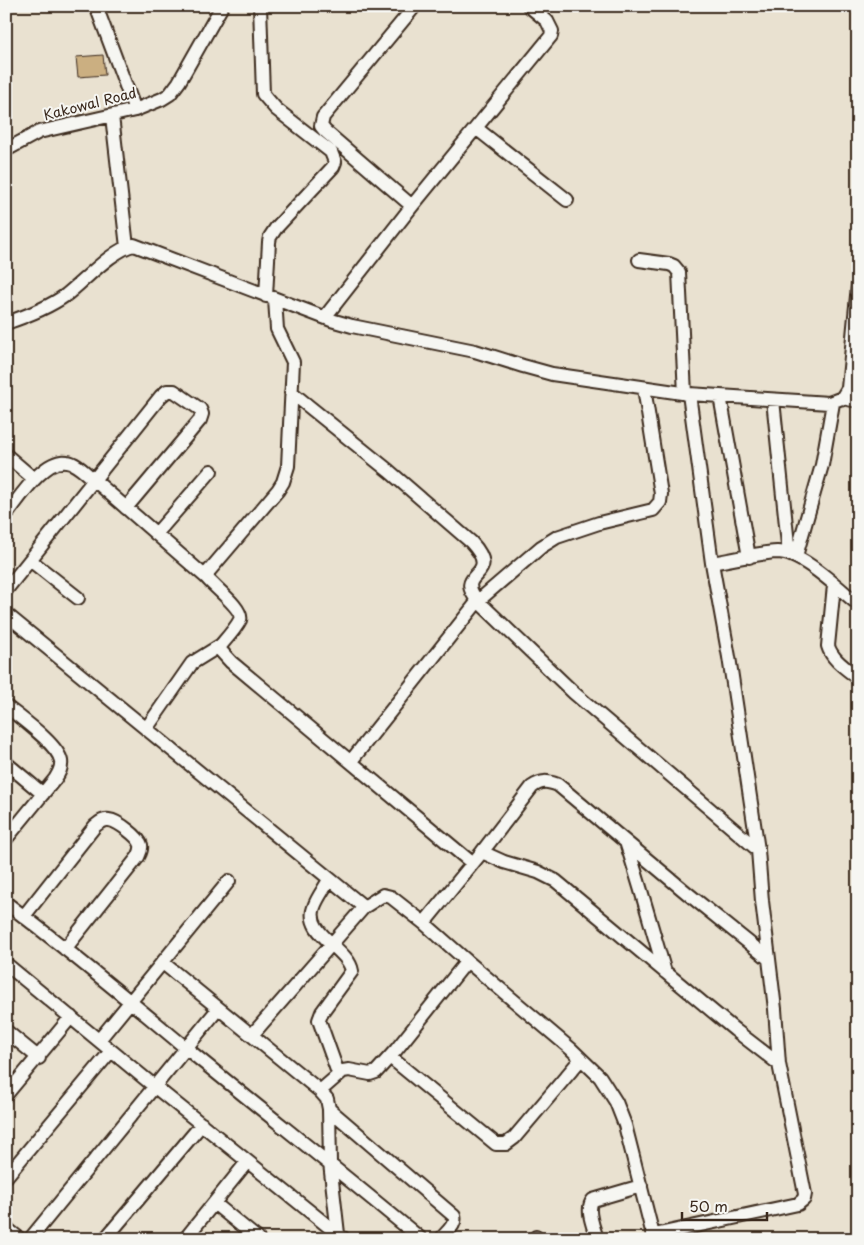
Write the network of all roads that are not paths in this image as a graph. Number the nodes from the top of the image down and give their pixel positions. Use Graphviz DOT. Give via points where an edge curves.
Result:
graph roads {
  1 [pos="96,6"];
  2 [pos="222,6"];
  3 [pos="260,6"];
  4 [pos="415,6"];
  5 [pos="529,6"];
  6 [pos="135,110"];
  7 [pos="112,116"];
  8 [pos="476,128"];
  9 [pos="6,150"];
  10 [pos="567,200"];
  11 [pos="412,206"];
  12 [pos="128,246"];
  13 [pos="639,260"];
  14 [pos="858,284"];
  15 [pos="271,298"];
  16 [pos="325,318"];
  17 [pos="6,323"];
  18 [pos="644,388"];
  19 [pos="291,392"];
  20 [pos="687,394"];
  21 [pos="720,396"];
  22 [pos="774,400"];
  23 [pos="837,400"];
  24 [pos="858,401"];
  25 [pos="6,455"];
  26 [pos="211,471"];
  27 [pos="34,479"];
  28 [pos="93,479"];
  29 [pos="126,508"];
  30 [pos="6,515"];
  31 [pos="156,534"];
  32 [pos="792,555"];
  33 [pos="749,557"];
  34 [pos="30,560"];
  35 [pos="712,563"];
  36 [pos="207,578"];
  37 [pos="834,585"];
  38 [pos="6,590"];
  39 [pos="78,598"];
  40 [pos="478,600"];
  41 [pos="858,604"];
  42 [pos="6,614"];
  43 [pos="221,645"];
  44 [pos="858,678"];
  45 [pos="6,706"];
  46 [pos="146,729"];
  47 [pos="351,761"];
  48 [pos="6,763"];
  49 [pos="43,794"];
  50 [pos="7,836"];
  51 [pos="626,842"];
  52 [pos="758,850"];
  53 [pos="482,852"];
  54 [pos="472,863"];
  55 [pos="329,880"];
  56 [pos="229,881"];
  57 [pos="6,903"];
  58 [pos="364,907"];
  59 [pos="24,916"];
  60 [pos="424,923"];
  61 [pos="331,944"];
  62 [pos="65,949"];
  63 [pos="769,959"];
  64 [pos="467,961"];
  65 [pos="163,963"];
  66 [pos="6,964"];
  67 [pos="665,972"];
  68 [pos="131,1001"];
  69 [pos="218,1009"];
  70 [pos="71,1017"];
  71 [pos="6,1031"];
  72 [pos="252,1035"];
  73 [pos="99,1040"];
  74 [pos="186,1048"];
  75 [pos="112,1051"];
  76 [pos="390,1057"];
  77 [pos="39,1058"];
  78 [pos="581,1059"];
  79 [pos="778,1064"];
  80 [pos="338,1073"];
  81 [pos="154,1086"];
  82 [pos="320,1091"];
  83 [pos="6,1095"];
  84 [pos="329,1109"];
  85 [pos="202,1124"];
  86 [pos="247,1162"];
  87 [pos="330,1163"];
  88 [pos="8,1172"];
  89 [pos="641,1186"];
  90 [pos="214,1203"];
  91 [pos="6,1228"];
  92 [pos="341,1236"];
  93 [pos="654,1237"];
  94 [pos="20,1239"];
  95 [pos="30,1239"];
  96 [pos="104,1239"];
  97 [pos="185,1239"];
  98 [pos="258,1239"];
  99 [pos="421,1239"];
  100 [pos="441,1239"];
  101 [pos="597,1239"];
  1 -- 6 [label="street"];
  2 -- 6 [label="street, Kakowal Road" via="170,94"];
  3 -- 15 [label="street" via="263,94 276,109 331,152 335,162 270,237"];
  4 -- 11 [label="street" via="323,117 321,126"];
  5 -- 8 [label="street" via="550,26 550,36"];
  6 -- 7 [label="street, Kakowal Road"];
  7 -- 9 [label="street, Kakowal Road" via="40,132"];
  7 -- 12 [label="street"];
  8 -- 10 [label="street"];
  8 -- 11 [label="street"];
  11 -- 16 [label="street"];
  12 -- 15 [label="street" via="140,247"];
  12 -- 17 [label="street" via="47,307"];
  13 -- 20 [label="street" via="669,264 679,272"];
  14 -- 23 [label="street" via="848,388"];
  15 -- 16 [label="street"];
  15 -- 19 [label="street" via="278,329 293,362"];
  16 -- 18 [label="street" via="475,351 552,374"];
  18 -- 20 [label="street"];
  18 -- 40 [label="street" via="661,494 658,506 557,537"];
  19 -- 36 [label="street" via="288,466 283,482 209,570"];
  19 -- 40 [label="street" via="389,471 479,551 483,567 469,586"];
  20 -- 21 [label="street"];
  20 -- 35 [label="street"];
  21 -- 22 [label="street"];
  21 -- 33 [label="street"];
  22 -- 23 [label="street"];
  22 -- 32 [label="street"];
  23 -- 24 [label="street"];
  23 -- 32 [label="street" via="822,465"];
  25 -- 27 [label="street"];
  26 -- 31 [label="street"];
  27 -- 28 [label="street" via="55,463 66,462 74,464"];
  27 -- 30 [label="street"];
  28 -- 29 [label="street"];
  28 -- 29 [label="street" via="167,391 174,391 194,403 202,414 200,420"];
  28 -- 34 [label="street"];
  29 -- 31 [label="street"];
  31 -- 36 [label="street"];
  32 -- 33 [label="street" via="778,552"];
  32 -- 37 [label="street"];
  33 -- 35 [label="street"];
  34 -- 38 [label="street"];
  34 -- 39 [label="street"];
  35 -- 52 [label="street"];
  36 -- 43 [label="street" via="240,613 240,619"];
  37 -- 41 [label="street"];
  37 -- 44 [label="street" via="828,646 836,660"];
  40 -- 47 [label="street"];
  40 -- 52 [label="street" via="574,693"];
  42 -- 46 [label="street"];
  43 -- 46 [label="street" via="192,662"];
  43 -- 47 [label="street" via="224,656"];
  45 -- 49 [label="street" via="54,747 61,759 61,770"];
  46 -- 55 [label="street"];
  47 -- 54 [label="street"];
  48 -- 49 [label="street"];
  49 -- 50 [label="street"];
  51 -- 53 [label="street" via="558,785 546,781 532,787"];
  51 -- 63 [label="street"];
  51 -- 67 [label="street"];
  52 -- 63 [label="street"];
  53 -- 54 [label="street"];
  53 -- 67 [label="street" via="556,881"];
  54 -- 60 [label="street"];
  55 -- 58 [label="street"];
  55 -- 61 [label="street" via="312,914 316,928"];
  56 -- 65 [label="street"];
  57 -- 59 [label="street"];
  58 -- 60 [label="street" via="383,895"];
  58 -- 61 [label="street"];
  59 -- 62 [label="street"];
  59 -- 62 [label="street" via="101,821 117,822 136,837 141,843 138,857"];
  60 -- 64 [label="street"];
  61 -- 72 [label="street"];
  61 -- 80 [label="street" via="347,959 352,971 319,1020"];
  62 -- 68 [label="street"];
  63 -- 79 [label="street"];
  64 -- 76 [label="street"];
  64 -- 78 [label="street"];
  65 -- 68 [label="street"];
  65 -- 69 [label="street"];
  66 -- 70 [label="street"];
  67 -- 79 [label="street"];
  68 -- 73 [label="street"];
  68 -- 74 [label="street"];
  69 -- 72 [label="street"];
  69 -- 74 [label="street"];
  70 -- 73 [label="street"];
  70 -- 77 [label="street"];
  71 -- 77 [label="street"];
  72 -- 82 [label="street"];
  73 -- 75 [label="street"];
  74 -- 81 [label="street"];
  74 -- 87 [label="street"];
  75 -- 81 [label="street"];
  75 -- 88 [label="street"];
  76 -- 78 [label="street" via="496,1144 506,1144 514,1138"];
  76 -- 80 [label="street" via="370,1074 349,1070"];
  77 -- 83 [label="street"];
  78 -- 89 [label="street" via="600,1077 616,1102"];
  79 -- 93 [label="street" via="805,1187 804,1199 798,1204"];
  80 -- 82 [label="street"];
  81 -- 85 [label="street"];
  81 -- 95 [label="street"];
  82 -- 84 [label="street" via="327,1099"];
  84 -- 87 [label="street"];
  84 -- 100 [label="street" via="454,1216 453,1224"];
  85 -- 86 [label="street"];
  85 -- 96 [label="street"];
  86 -- 90 [label="street"];
  86 -- 92 [label="street"];
  87 -- 92 [label="street"];
  87 -- 99 [label="street"];
  89 -- 93 [label="street"];
  89 -- 101 [label="street" via="590,1203"];
  90 -- 97 [label="street"];
  90 -- 98 [label="street"];
  91 -- 94 [label="street"];
}
